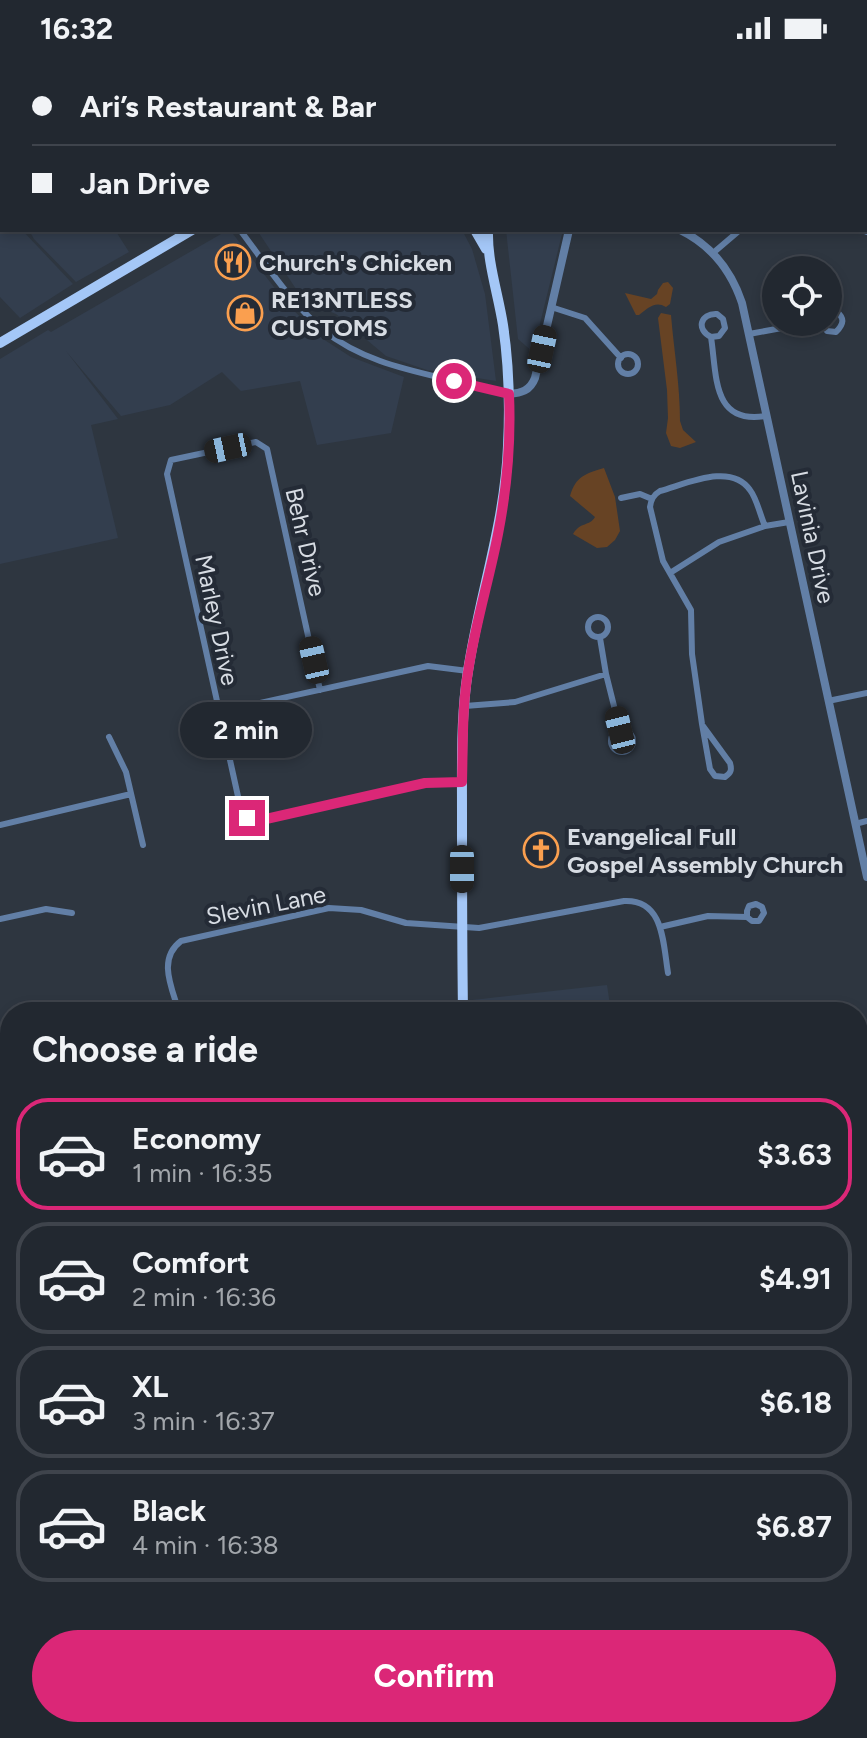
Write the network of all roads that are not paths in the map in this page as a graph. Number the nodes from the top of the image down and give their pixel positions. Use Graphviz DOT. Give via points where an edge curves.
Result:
graph roads {
  1 [pos="189,232"];
  2 [pos="242,232"];
  3 [pos="476,232"];
  4 [pos="488,232"];
  5 [pos="569,232"];
  6 [pos="738,232"];
  7 [pos="694,233"];
  8 [pos="487,251"];
  9 [pos="713,253"];
  10 [pos="551,307"];
  11 [pos="762,332"];
  12 [pos="749,334"];
  13 [pos="711,337"];
  14 [pos="0,343"];
  15 [pos="621,358"];
  16 [pos="509,394"];
  17 [pos="766,416"];
  18 [pos="267,449"];
  19 [pos="621,498"];
  20 [pos="652,499"];
  21 [pos="789,522"];
  22 [pos="765,526"];
  23 [pos="670,573"];
  24 [pos="600,638"];
  25 [pos="468,671"];
  26 [pos="606,674"];
  27 [pos="320,690"];
  28 [pos="867,693"];
  29 [pos="828,701"];
  30 [pos="465,706"];
  31 [pos="219,712"];
  32 [pos="703,726"];
  33 [pos="620,730"];
  34 [pos="109,737"];
  35 [pos="462,782"];
  36 [pos="131,794"];
  37 [pos="867,821"];
  38 [pos="855,824"];
  39 [pos="0,825"];
  40 [pos="143,845"];
  41 [pos="867,877"];
  42 [pos="72,913"];
  43 [pos="747,917"];
  44 [pos="0,919"];
  45 [pos="463,927"];
  46 [pos="660,927"];
  47 [pos="668,973"];
  48 [pos="176,1002"];
  49 [pos="463,1002"];
  1 -- 14 [label="main road"];
  2 -- 16 [label="street" via="317,324 346,346 389,365"];
  3 -- 8 [label="main road"];
  4 -- 8 [label="main road"];
  5 -- 10 [label="street"];
  6 -- 9 [label="street"];
  7 -- 9 [label="street, Lavinia Drive"];
  8 -- 16 [label="main road" via="503,328"];
  9 -- 12 [label="street, Lavinia Drive" via="738,292"];
  10 -- 15 [label="street" via="585,318"];
  10 -- 16 [label="street" via="533,383"];
  11 -- 12 [label="street"];
  12 -- 17 [label="street, Lavinia Drive"];
  13 -- 13 [label="street" via="702,330 702,322 706,315 717,314 725,328"];
  13 -- 17 [label="street" via="719,393 728,408 746,418"];
  16 -- 25 [label="main road" via="503,505"];
  17 -- 21 [label="street, Lavinia Drive"];
  18 -- 27 [label="street, Behr Drive"];
  18 -- 31 [label="street, Marley Drive" via="256,442 171,460 167,474"];
  19 -- 20 [label="street" via="640,494"];
  20 -- 22 [label="street" via="660,491 732,476 750,489"];
  20 -- 23 [label="street"];
  21 -- 22 [label="street"];
  21 -- 29 [label="street, Lavinia Drive"];
  22 -- 23 [label="street" via="719,542"];
  23 -- 32 [label="street" via="691,610"];
  24 -- 26 [label="street"];
  25 -- 27 [label="street" via="428,666"];
  25 -- 30 [label="main road"];
  26 -- 30 [label="street" via="515,702"];
  26 -- 33 [label="street"];
  27 -- 31 [label="street"];
  28 -- 29 [label="street"];
  29 -- 38 [label="street, Lavinia Drive"];
  30 -- 35 [label="main road"];
  31 -- 35 [label="street, Marley Drive" via="247,818 266,819 425,783"];
  32 -- 32 [label="street" via="730,763 725,777 710,769"];
  34 -- 36 [label="street"];
  35 -- 45 [label="main road"];
  36 -- 39 [label="street"];
  36 -- 40 [label="street"];
  37 -- 38 [label="street"];
  38 -- 41 [label="street, Lavinia Drive"];
  42 -- 44 [label="street" via="46,909"];
  43 -- 46 [label="street" via="708,916"];
  45 -- 46 [label="street, Slevin Lane" via="632,901 646,905"];
  45 -- 48 [label="street, Slevin Lane" via="406,923 361,910 329,908 181,941 172,948 167,965"];
  45 -- 49 [label="main road"];
  46 -- 47 [label="street"];
}
